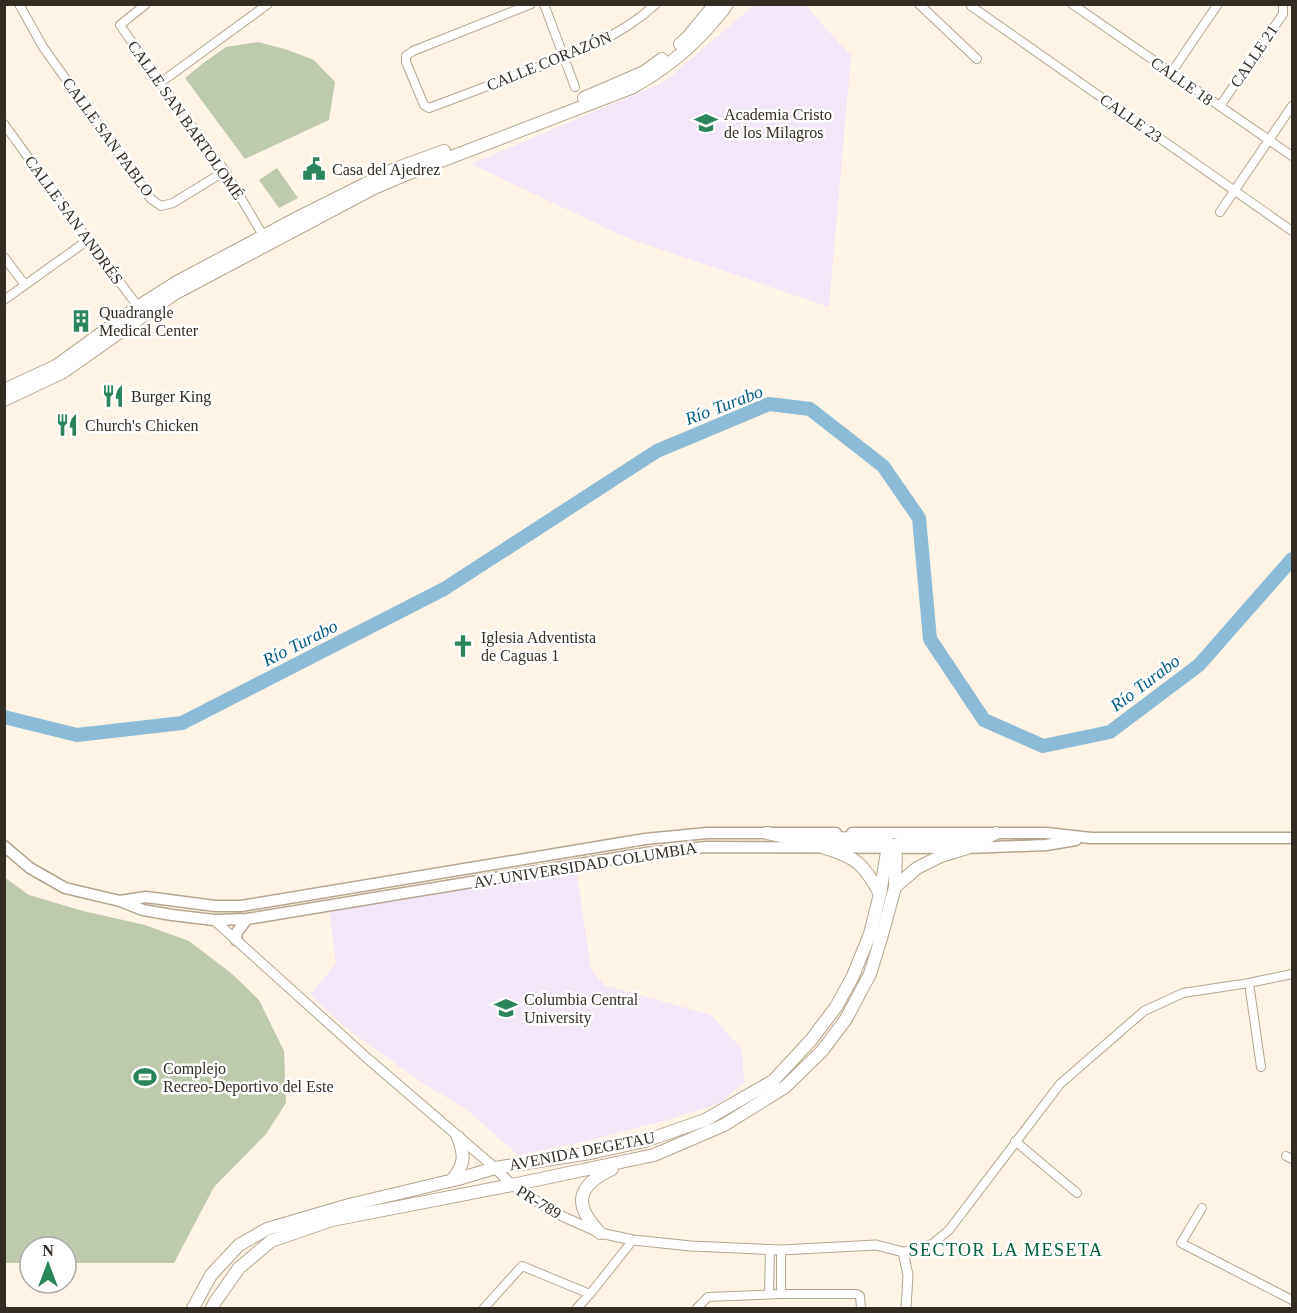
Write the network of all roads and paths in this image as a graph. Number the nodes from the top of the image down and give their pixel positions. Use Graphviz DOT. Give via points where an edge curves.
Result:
graph roads {
  1 [pos="19,4"];
  2 [pos="146,4"];
  3 [pos="268,4"];
  4 [pos="531,4"];
  5 [pos="544,4"];
  6 [pos="656,4"];
  7 [pos="715,4"];
  8 [pos="727,4"];
  9 [pos="919,4"];
  10 [pos="970,4"];
  11 [pos="1072,4"];
  12 [pos="1218,4"];
  13 [pos="1283,4"];
  14 [pos="564,58"];
  15 [pos="977,60"];
  16 [pos="1171,73"];
  17 [pos="638,79"];
  18 [pos="160,83"];
  19 [pos="575,87"];
  20 [pos="1220,106"];
  21 [pos="1293,106"];
  22 [pos="4,124"];
  23 [pos="1269,140"];
  24 [pos="1293,156"];
  25 [pos="225,171"];
  26 [pos="1235,190"];
  27 [pos="1220,212"];
  28 [pos="1293,231"];
  29 [pos="88,240"];
  30 [pos="266,240"];
  31 [pos="4,257"];
  32 [pos="25,285"];
  33 [pos="4,300"];
  34 [pos="142,311"];
  35 [pos="4,390"];
  36 [pos="4,400"];
  37 [pos="767,833"];
  38 [pos="996,833"];
  39 [pos="1091,838"];
  40 [pos="1293,838"];
  41 [pos="4,846"];
  42 [pos="892,846"];
  43 [pos="822,847"];
  44 [pos="967,848"];
  45 [pos="427,875"];
  46 [pos="895,887"];
  47 [pos="430,889"];
  48 [pos="318,893"];
  49 [pos="880,894"];
  50 [pos="162,899"];
  51 [pos="120,901"];
  52 [pos="247,919"];
  53 [pos="214,920"];
  54 [pos="236,940"];
  55 [pos="1293,974"];
  56 [pos="1250,983"];
  57 [pos="1261,1067"];
  58 [pos="458,1137"];
  59 [pos="1015,1142"];
  60 [pos="635,1159"];
  61 [pos="495,1168"];
  62 [pos="452,1180"];
  63 [pos="512,1185"];
  64 [pos="1077,1193"];
  65 [pos="1202,1208"];
  66 [pos="600,1233"];
  67 [pos="633,1240"];
  68 [pos="770,1249"];
  69 [pos="781,1250"];
  70 [pos="903,1252"];
  71 [pos="590,1294"];
  72 [pos="769,1294"];
  73 [pos="781,1294"];
  74 [pos="1293,1300"];
  75 [pos="193,1308"];
  76 [pos="212,1308"];
  77 [pos="484,1308"];
  78 [pos="577,1308"];
  79 [pos="698,1308"];
  80 [pos="861,1308"];
  81 [pos="906,1308"];
  1 -- 25 [label="street, CALLE SAN PABLO" via="43,47 151,199 161,206 172,203"];
  2 -- 18 [label="street, CALLE SAN BARTOLOMÉ" via="120,25"];
  3 -- 18 [label="street"];
  4 -- 14 [label="street, CALLE CORAZÓN" via="406,56 424,105 435,106"];
  5 -- 14 [label="street"];
  6 -- 14 [label="street, CALLE CORAZÓN" via="613,36"];
  7 -- 17 [label="main road" via="688,37"];
  8 -- 17 [label="main road" via="677,59"];
  9 -- 15 [label="street"];
  10 -- 26 [label="street, CALLE 23"];
  11 -- 16 [label="street, CALLE 18"];
  12 -- 16 [label="street"];
  13 -- 20 [label="street, CALLE 21" via="1283,14"];
  14 -- 19 [label="street"];
  16 -- 20 [label="street, CALLE 18"];
  17 -- 30 [label="main road" via="417,166 395,169"];
  18 -- 25 [label="street, CALLE SAN BARTOLOMÉ"];
  20 -- 23 [label="street, CALLE 18"];
  21 -- 23 [label="street"];
  22 -- 29 [label="street, CALLE SAN ANDRÉS"];
  23 -- 24 [label="street, CALLE 18"];
  23 -- 26 [label="street"];
  25 -- 30 [label="street, CALLE SAN BARTOLOMÉ"];
  26 -- 27 [label="street"];
  26 -- 28 [label="street, CALLE 23"];
  29 -- 32 [label="street"];
  29 -- 34 [label="street, CALLE SAN ANDRÉS"];
  30 -- 34 [label="main road" via="177,282"];
  31 -- 32 [label="street"];
  32 -- 33 [label="street"];
  34 -- 35 [label="main road" via="56,366"];
  34 -- 36 [label="main road" via="63,372"];
  37 -- 38 [label="main road, AV. UNIVERSIDAD COLUMBIA"];
  37 -- 42 [label="main road" via="789,838 869,839"];
  37 -- 45 [label="main road, AV. UNIVERSIDAD COLUMBIA" via="645,839"];
  38 -- 39 [label="main road, AV. UNIVERSIDAD COLUMBIA"];
  38 -- 42 [label="main road" via="976,840 912,840"];
  39 -- 40 [label="main road, AV. UNIVERSIDAD COLUMBIA"];
  39 -- 44 [label="main road, AV. UNIVERSIDAD COLUMBIA"];
  41 -- 51 [label="main road, AV. UNIVERSIDAD COLUMBIA" via="30,868 65,888"];
  42 -- 43 [label="main road, AV. UNIVERSIDAD COLUMBIA"];
  42 -- 44 [label="main road, AV. UNIVERSIDAD COLUMBIA"];
  42 -- 46 [label="main road, AVENIDA DEGETAU"];
  42 -- 49 [label="main road, AVENIDA DEGETAU"];
  43 -- 47 [label="main road, AV. UNIVERSIDAD COLUMBIA" via="706,847 647,853"];
  43 -- 49 [label="main road" via="862,865"];
  44 -- 46 [label="main road" via="916,868"];
  45 -- 47 [label="main road"];
  45 -- 48 [label="main road, AV. UNIVERSIDAD COLUMBIA"];
  46 -- 60 [label="main road, AVENIDA DEGETAU" via="870,974 846,1019 822,1051 785,1087 724,1125 654,1155"];
  47 -- 52 [label="main road, AV. UNIVERSIDAD COLUMBIA"];
  48 -- 50 [label="main road, AV. UNIVERSIDAD COLUMBIA" via="241,906"];
  48 -- 53 [label="main road" via="297,901 230,912"];
  49 -- 61 [label="main road, AVENIDA DEGETAU" via="870,934 836,1007 773,1081 705,1120 645,1141"];
  50 -- 51 [label="main road, AV. UNIVERSIDAD COLUMBIA"];
  50 -- 53 [label="main road" via="202,911"];
  51 -- 53 [label="main road, AV. UNIVERSIDAD COLUMBIA" via="152,912"];
  52 -- 53 [label="main road, AV. UNIVERSIDAD COLUMBIA"];
  52 -- 54 [label="main road"];
  53 -- 54 [label="street, PR-789 / PR-789"];
  54 -- 58 [label="street, PR-789 / PR-789"];
  55 -- 56 [label="street"];
  56 -- 57 [label="street"];
  56 -- 59 [label="street" via="1183,993 1144,1011 1060,1084"];
  58 -- 61 [label="street, PR-789 / PR-789"];
  58 -- 62 [label="main road" via="464,1160"];
  59 -- 64 [label="street"];
  59 -- 70 [label="street" via="949,1230 932,1244"];
  60 -- 63 [label="main road, AVENIDA DEGETAU"];
  60 -- 66 [label="main road" via="601,1174 586,1188 581,1207"];
  61 -- 62 [label="main road, AVENIDA DEGETAU"];
  61 -- 63 [label="street, PR-789 / PR-789"];
  62 -- 75 [label="main road, AVENIDA DEGETAU" via="267,1229 239,1245 211,1275"];
  63 -- 66 [label="street, PR-789 / PR-789" via="555,1213"];
  63 -- 76 [label="main road, AVENIDA DEGETAU" via="332,1220 271,1242 239,1268"];
  65 -- 74 [label="street" via="1181,1243"];
  66 -- 67 [label="street, PR-789 / PR-789"];
  67 -- 68 [label="street, PR-789 / PR-789"];
  67 -- 71 [label="street"];
  68 -- 69 [label="street, PR-789 / PR-789"];
  68 -- 72 [label="street"];
  69 -- 70 [label="street, PR-789 / PR-789" via="876,1245"];
  69 -- 73 [label="street"];
  70 -- 81 [label="street" via="908,1275"];
  71 -- 77 [label="street" via="522,1266"];
  71 -- 78 [label="street"];
  72 -- 73 [label="street"];
  72 -- 79 [label="street" via="708,1297"];
  73 -- 80 [label="street" via="857,1294"];
}
